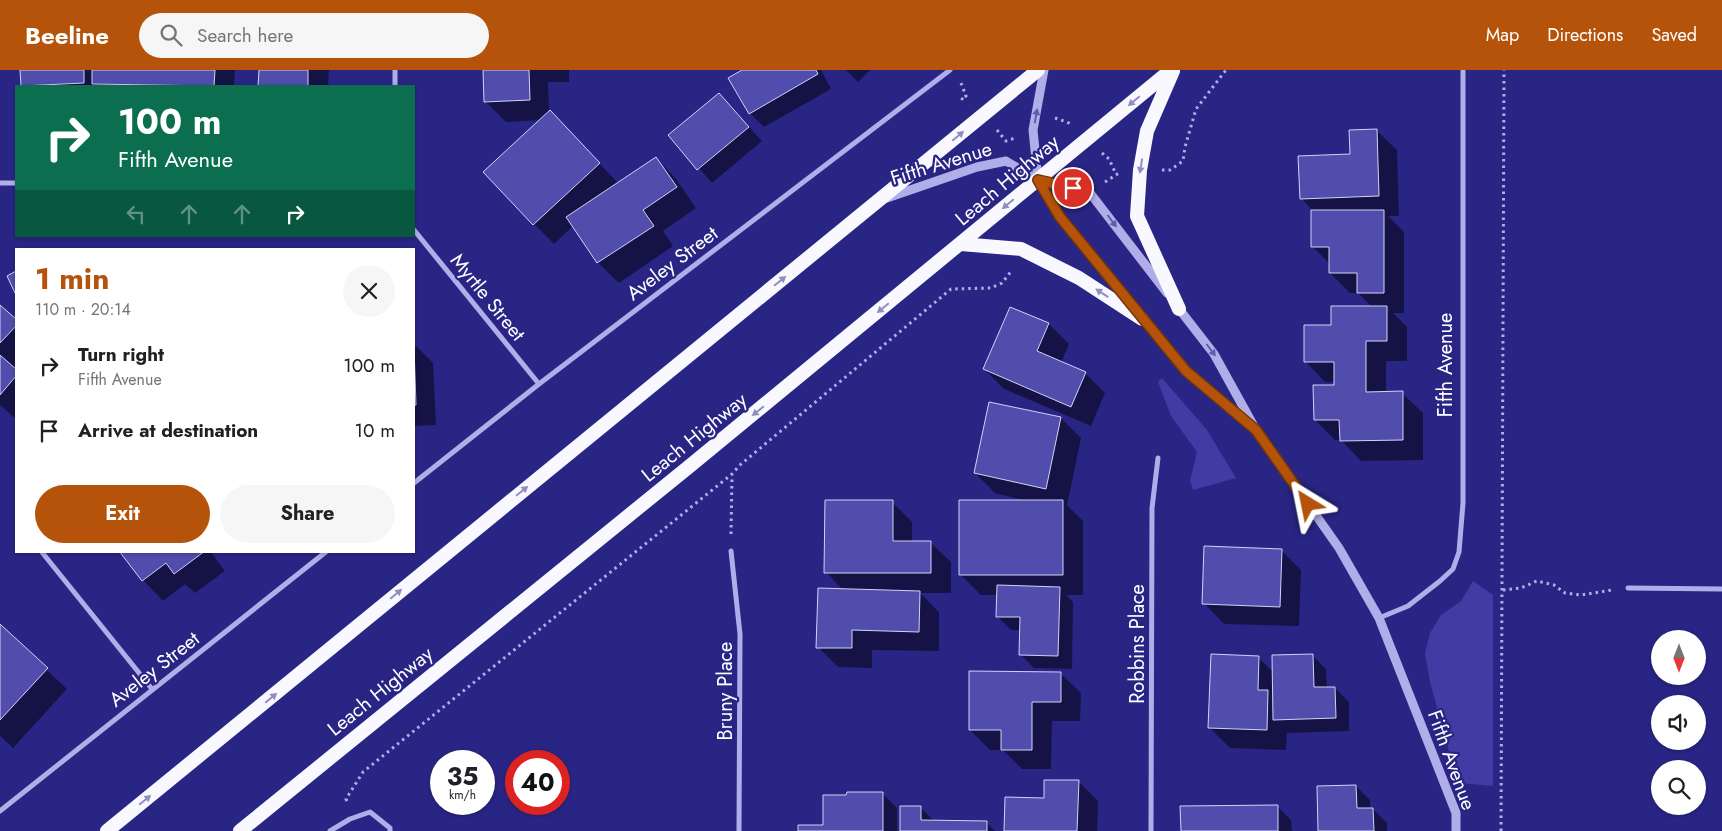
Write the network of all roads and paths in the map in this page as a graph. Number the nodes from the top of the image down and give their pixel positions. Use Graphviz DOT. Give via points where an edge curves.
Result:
graph roads {
  1 [pos="395,70"];
  2 [pos="950,70"];
  3 [pos="1038,70"];
  4 [pos="1044,70"];
  5 [pos="1172,70"];
  6 [pos="1226,70"];
  7 [pos="1464,70"];
  8 [pos="1504,70"];
  9 [pos="395,85"];
  10 [pos="1140,170"];
  11 [pos="1038,180"];
  12 [pos="0,183"];
  13 [pos="15,183"];
  14 [pos="1090,193"];
  15 [pos="880,200"];
  16 [pos="415,231"];
  17 [pos="962,244"];
  18 [pos="1021,249"];
  19 [pos="1179,310"];
  20 [pos="1142,319"];
  21 [pos="539,384"];
  22 [pos="1256,430"];
  23 [pos="1158,458"];
  24 [pos="732,474"];
  25 [pos="415,482"];
  26 [pos="730,520"];
  27 [pos="731,551"];
  28 [pos="43,553"];
  29 [pos="324,553"];
  30 [pos="1628,588"];
  31 [pos="1722,589"];
  32 [pos="1503,590"];
  33 [pos="1379,618"];
  34 [pos="152,689"];
  35 [pos="0,811"];
  36 [pos="350,819"];
  37 [pos="107,831"];
  38 [pos="240,831"];
  39 [pos="330,831"];
  40 [pos="390,831"];
  41 [pos="739,831"];
  42 [pos="1151,831"];
  43 [pos="1456,831"];
  44 [pos="1501,831"];
  1 -- 9 [label="street"];
  2 -- 21 [label="street, Aveley Street"];
  15 -- 3 [label="highway, one-way"];
  11 -- 4 [label="street, Fifth Avenue, one-way" via="1033,130"];
  5 -- 10 [label="highway, one-way" via="1148,131"];
  5 -- 11 [label="highway, Leach Highway, one-way"];
  6 -- 10 [label="path" via="1196,109 1183,161 1170,170"];
  7 -- 33 [label="street, Fifth Avenue" via="1463,503 1459,552 1453,569 1440,581 1408,606"];
  8 -- 32 [label="path"];
  10 -- 14 [label="path" via="1116,174"];
  10 -- 19 [label="highway" via="1138,216"];
  11 -- 14 [label="street, Fifth Avenue"];
  11 -- 15 [label="street, Fifth Avenue" via="1006,161 976,167"];
  11 -- 17 [label="highway, Leach Highway, one-way"];
  11 -- 20 [label="street, Fifth Avenue" via="1060,217"];
  12 -- 13 [label="street"];
  14 -- 19 [label="street, Fifth Avenue, one-way"];
  37 -- 15 [label="highway, one-way"];
  16 -- 21 [label="street, Myrtle Street"];
  17 -- 18 [label="highway"];
  17 -- 38 [label="highway, Leach Highway, one-way"];
  20 -- 18 [label="highway, one-way" via="1079,278"];
  18 -- 24 [label="path" via="1002,284 991,288 952,289 740,464"];
  19 -- 22 [label="street, Fifth Avenue, one-way" via="1214,354"];
  20 -- 22 [label="street, Fifth Avenue" via="1186,371"];
  21 -- 25 [label="street, Aveley Street"];
  22 -- 33 [label="street, Fifth Avenue" via="1339,548"];
  23 -- 42 [label="street, Robbins Place" via="1152,508"];
  24 -- 26 [label="path"];
  24 -- 36 [label="path" via="363,772 346,799"];
  27 -- 41 [label="street, Bruny Place" via="740,634"];
  28 -- 34 [label="street"];
  29 -- 34 [label="street, Aveley Street"];
  30 -- 31 [label="street"];
  30 -- 32 [label="path" via="1566,593 1554,585 1537,581 1521,588"];
  32 -- 44 [label="path"];
  33 -- 43 [label="street, Fifth Avenue" via="1456,813"];
  34 -- 35 [label="street, Aveley Street"];
  36 -- 39 [label="street"];
  36 -- 40 [label="street" via="370,812"];
}
